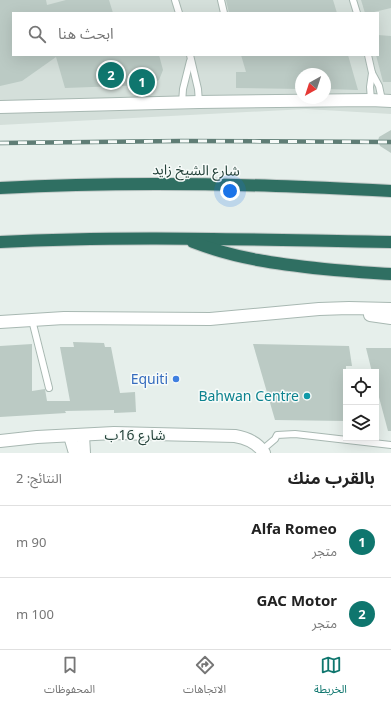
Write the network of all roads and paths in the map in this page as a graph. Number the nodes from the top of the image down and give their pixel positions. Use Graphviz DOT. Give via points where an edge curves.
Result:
graph roads {
  1 [pos="176,0"];
  2 [pos="221,0"];
  3 [pos="354,0"];
  4 [pos="179,12"];
  5 [pos="224,12"];
  6 [pos="357,12"];
  7 [pos="191,56"];
  8 [pos="368,56"];
  9 [pos="372,73"];
  10 [pos="382,100"];
  11 [pos="199,102"];
  12 [pos="182,103"];
  13 [pos="0,107"];
  14 [pos="0,188"];
  15 [pos="391,191"];
  16 [pos="185,238"];
  17 [pos="0,242"];
  18 [pos="391,242"];
  19 [pos="391,274"];
  20 [pos="333,308"];
  21 [pos="391,309"];
  22 [pos="391,318"];
  23 [pos="32,320"];
  24 [pos="0,322"];
  25 [pos="49,388"];
  26 [pos="83,435"];
  27 [pos="70,436"];
  28 [pos="0,441"];
  29 [pos="391,445"];
  30 [pos="263,451"];
  31 [pos="75,453"];
  32 [pos="84,453"];
  1 -- 4 [label="lane"];
  2 -- 5 [label="lane"];
  3 -- 6 [label="lane"];
  7 -- 11 [label="lane"];
  7 -- 12 [label="lane"];
  8 -- 9 [label="lane"];
  9 -- 10 [label="lane" via="379,86"];
  9 -- 10 [label="lane" via="370,86"];
  10 -- 11 [label="street"];
  11 -- 12 [label="street"];
  12 -- 13 [label="street"];
  14 -- 15 [label="highway, شارع الشيخ زايد" via="189,184"];
  16 -- 17 [label="highway"];
  16 -- 18 [label="highway"];
  16 -- 19 [label="highway" via="224,252 264,262"];
  20 -- 21 [label="street"];
  20 -- 22 [label="street"];
  20 -- 23 [label="street" via="210,319"];
  23 -- 24 [label="street"];
  23 -- 25 [label="lane"];
  26 -- 27 [label="street, شارع 16ب"];
  26 -- 30 [label="street, شارع 16ب" via="114,433 235,436 253,442"];
  26 -- 32 [label="street"];
  27 -- 28 [label="street, شارع 16ب"];
  27 -- 31 [label="street"];
  29 -- 30 [label="lane" via="295,434 277,436"];
}
